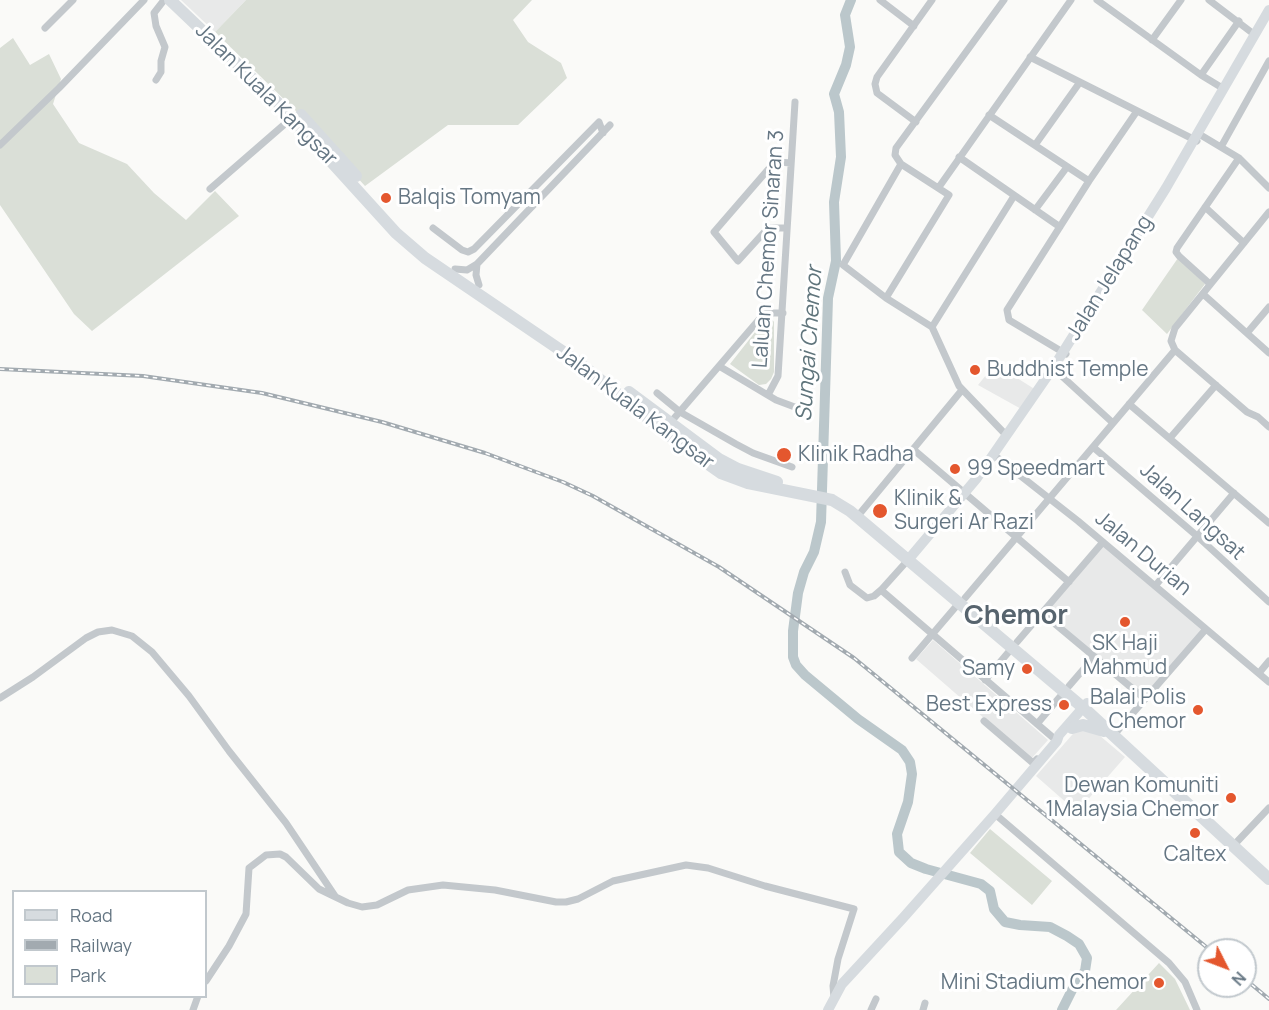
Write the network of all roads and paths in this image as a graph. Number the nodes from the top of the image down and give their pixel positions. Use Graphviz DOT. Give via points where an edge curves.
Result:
graph roads {
  1 [pos="73,0"];
  2 [pos="144,0"];
  3 [pos="164,0"];
  4 [pos="170,0"];
  5 [pos="181,0"];
  6 [pos="880,0"];
  7 [pos="932,0"];
  8 [pos="1004,0"];
  9 [pos="1071,0"];
  10 [pos="1097,0"];
  11 [pos="1180,0"];
  12 [pos="1209,0"];
  13 [pos="1269,10"];
  14 [pos="1239,21"];
  15 [pos="1269,22"];
  16 [pos="914,26"];
  17 [pos="45,28"];
  18 [pos="1255,35"];
  19 [pos="1152,40"];
  20 [pos="1030,57"];
  21 [pos="1269,61"];
  22 [pos="1201,75"];
  23 [pos="156,80"];
  24 [pos="1080,82"];
  25 [pos="1224,89"];
  26 [pos="795,102"];
  27 [pos="1137,111"];
  28 [pos="295,115"];
  29 [pos="988,116"];
  30 [pos="916,122"];
  31 [pos="609,125"];
  32 [pos="603,133"];
  33 [pos="1198,138"];
  34 [pos="0,145"];
  35 [pos="1035,145"];
  36 [pos="1221,147"];
  37 [pos="959,157"];
  38 [pos="1239,158"];
  39 [pos="791,163"];
  40 [pos="901,164"];
  41 [pos="1067,166"];
  42 [pos="1089,181"];
  43 [pos="939,187"];
  44 [pos="1269,188"];
  45 [pos="210,189"];
  46 [pos="1014,196"];
  47 [pos="1205,207"];
  48 [pos="1035,210"];
  49 [pos="1269,212"];
  50 [pos="1060,227"];
  51 [pos="433,228"];
  52 [pos="787,228"];
  53 [pos="492,231"];
  54 [pos="501,239"];
  55 [pos="1244,243"];
  56 [pos="477,264"];
  57 [pos="455,269"];
  58 [pos="1210,284"];
  59 [pos="478,285"];
  60 [pos="1203,294"];
  61 [pos="886,298"];
  62 [pos="1269,307"];
  63 [pos="783,313"];
  64 [pos="932,327"];
  65 [pos="1247,333"];
  66 [pos="1175,350"];
  67 [pos="1064,353"];
  68 [pos="1269,353"];
  69 [pos="718,366"];
  70 [pos="1054,369"];
  71 [pos="1216,385"];
  72 [pos="962,390"];
  73 [pos="657,393"];
  74 [pos="768,396"];
  75 [pos="1129,404"];
  76 [pos="800,409"];
  77 [pos="680,412"];
  78 [pos="643,414"];
  79 [pos="670,423"];
  80 [pos="1113,423"];
  81 [pos="1269,427"];
  82 [pos="1007,436"];
  83 [pos="1170,438"];
  84 [pos="1093,447"];
  85 [pos="914,450"];
  86 [pos="995,456"];
  87 [pos="792,467"];
  88 [pos="714,468"];
  89 [pos="809,492"];
  90 [pos="1234,493"];
  91 [pos="966,494"];
  92 [pos="1049,499"];
  93 [pos="860,514"];
  94 [pos="1269,523"];
  95 [pos="1197,536"];
  96 [pos="1017,537"];
  97 [pos="1103,542"];
  98 [pos="912,556"];
  99 [pos="844,572"];
  100 [pos="1069,582"];
  101 [pos="1155,586"];
  102 [pos="881,590"];
  103 [pos="962,601"];
  104 [pos="1269,602"];
  105 [pos="1042,613"];
  106 [pos="1206,629"];
  107 [pos="933,634"];
  108 [pos="1014,645"];
  109 [pos="1094,657"];
  110 [pos="912,658"];
  111 [pos="1269,661"];
  112 [pos="1259,673"];
  113 [pos="985,680"];
  114 [pos="1269,682"];
  115 [pos="1066,689"];
  116 [pos="0,698"];
  117 [pos="1145,699"];
  118 [pos="1087,707"];
  119 [pos="984,721"];
  120 [pos="1037,724"];
  121 [pos="1072,728"];
  122 [pos="1114,733"];
  123 [pos="1056,740"];
  124 [pos="1269,808"];
  125 [pos="995,814"];
  126 [pos="1235,844"];
  127 [pos="1269,876"];
  128 [pos="337,898"];
  129 [pos="207,979"];
  130 [pos="876,999"];
  131 [pos="834,1004"];
  132 [pos="828,1010"];
  133 [pos="871,1010"];
  134 [pos="1197,1010"];
  1 -- 17 [label="street"];
  2 -- 34 [label="street"];
  3 -- 23 [label="street" via="154,14 165,48"];
  4 -- 28 [label="highway, Jalan Kuala Kangsar"];
  5 -- 28 [label="highway, Jalan Kuala Kangsar"];
  6 -- 16 [label="street"];
  7 -- 16 [label="street"];
  8 -- 30 [label="street"];
  9 -- 20 [label="street"];
  10 -- 19 [label="street"];
  11 -- 19 [label="street"];
  12 -- 14 [label="street"];
  13 -- 18 [label="main road, Jalan Jelapang"];
  14 -- 18 [label="street"];
  14 -- 22 [label="street"];
  15 -- 33 [label="main road, Jalan Jelapang"];
  16 -- 30 [label="street" via="874,84 878,93"];
  18 -- 25 [label="main road, Jalan Jelapang"];
  19 -- 22 [label="street"];
  20 -- 24 [label="street"];
  20 -- 29 [label="street"];
  21 -- 36 [label="street"];
  22 -- 25 [label="street"];
  24 -- 27 [label="street"];
  24 -- 35 [label="street"];
  25 -- 33 [label="main road, Jalan Jelapang"];
  26 -- 39 [label="street, Laluan Chemor Sinaran 3"];
  27 -- 33 [label="street"];
  27 -- 42 [label="street"];
  28 -- 45 [label="street"];
  28 -- 57 [label="highway, Jalan Kuala Kangsar" via="406,232"];
  28 -- 78 [label="highway, Jalan Kuala Kangsar" via="411,247 572,358"];
  29 -- 35 [label="street"];
  29 -- 37 [label="street"];
  30 -- 40 [label="street" via="896,148"];
  31 -- 32 [label="street"];
  32 -- 53 [label="street" via="599,122"];
  32 -- 54 [label="street"];
  33 -- 36 [label="street"];
  33 -- 67 [label="main road, Jalan Jelapang"];
  35 -- 41 [label="street"];
  36 -- 38 [label="street"];
  37 -- 43 [label="street"];
  37 -- 46 [label="street"];
  38 -- 44 [label="street"];
  38 -- 47 [label="street"];
  39 -- 52 [label="street, Laluan Chemor Sinaran 3"];
  39 -- 52 [label="street" via="772,165 714,232 738,261 768,228"];
  40 -- 43 [label="street"];
  40 -- 61 [label="street" via="843,265"];
  41 -- 42 [label="street"];
  41 -- 48 [label="street"];
  42 -- 50 [label="street"];
  43 -- 61 [label="street" via="949,198"];
  46 -- 48 [label="street"];
  46 -- 64 [label="street"];
  47 -- 55 [label="street"];
  47 -- 58 [label="street" via="1176,252"];
  48 -- 50 [label="street"];
  49 -- 55 [label="street"];
  50 -- 67 [label="street" via="1007,310 1007,316"];
  51 -- 53 [label="street" via="468,252"];
  52 -- 63 [label="street, Laluan Chemor Sinaran 3"];
  53 -- 54 [label="street"];
  54 -- 56 [label="street"];
  55 -- 58 [label="street"];
  56 -- 57 [label="street" via="467,270"];
  56 -- 59 [label="street"];
  57 -- 59 [label="highway, Jalan Kuala Kangsar"];
  58 -- 60 [label="street"];
  59 -- 79 [label="highway, Jalan Kuala Kangsar" via="581,355"];
  60 -- 65 [label="street"];
  60 -- 66 [label="street" via="1175,328 1171,341"];
  61 -- 64 [label="street"];
  62 -- 65 [label="street"];
  63 -- 69 [label="street" via="764,314"];
  63 -- 74 [label="street, Laluan Chemor Sinaran 3" via="778,376"];
  64 -- 72 [label="street"];
  65 -- 68 [label="street"];
  66 -- 71 [label="street"];
  66 -- 75 [label="street"];
  67 -- 70 [label="main road, Jalan Jelapang"];
  69 -- 74 [label="street"];
  69 -- 77 [label="street"];
  70 -- 80 [label="street"];
  70 -- 82 [label="main road, Jalan Jelapang"];
  70 -- 86 [label="main road, Jalan Jelapang"];
  71 -- 81 [label="street"];
  71 -- 83 [label="street"];
  72 -- 82 [label="street"];
  72 -- 85 [label="street"];
  73 -- 77 [label="street"];
  74 -- 76 [label="street"];
  75 -- 80 [label="street"];
  75 -- 83 [label="street"];
  77 -- 79 [label="street"];
  77 -- 87 [label="street" via="753,453"];
  78 -- 79 [label="highway"];
  78 -- 88 [label="highway, Jalan Kuala Kangsar"];
  79 -- 88 [label="highway" via="675,434"];
  79 -- 89 [label="highway, Jalan Kuala Kangsar" via="729,465"];
  80 -- 84 [label="street"];
  82 -- 86 [label="main road, Jalan Jelapang"];
  83 -- 90 [label="street"];
  84 -- 92 [label="street"];
  84 -- 95 [label="street, Jalan Langsat"];
  85 -- 91 [label="street"];
  85 -- 93 [label="street"];
  86 -- 91 [label="main road, Jalan Jelapang"];
  86 -- 92 [label="street, Jalan Durian"];
  88 -- 89 [label="highway, Jalan Kuala Kangsar" via="748,483"];
  89 -- 93 [label="highway, Jalan Kuala Kangsar" via="832,498"];
  90 -- 94 [label="street"];
  90 -- 95 [label="street"];
  91 -- 96 [label="street"];
  91 -- 98 [label="main road, Jalan Jelapang"];
  92 -- 96 [label="street"];
  92 -- 97 [label="street, Jalan Durian"];
  93 -- 98 [label="highway, Jalan Kuala Kangsar"];
  95 -- 101 [label="street"];
  95 -- 104 [label="street, Jalan Langsat"];
  96 -- 100 [label="street"];
  96 -- 103 [label="street"];
  97 -- 100 [label="street"];
  97 -- 101 [label="street, Jalan Durian"];
  98 -- 102 [label="street"];
  98 -- 103 [label="highway, Jalan Kuala Kangsar"];
  99 -- 102 [label="street" via="850,585 867,598"];
  100 -- 105 [label="street"];
  101 -- 106 [label="street, Jalan Durian"];
  102 -- 107 [label="street"];
  103 -- 107 [label="street"];
  103 -- 108 [label="highway, Jalan Kuala Kangsar"];
  105 -- 108 [label="street"];
  105 -- 109 [label="street"];
  106 -- 112 [label="street, Jalan Durian"];
  106 -- 117 [label="street"];
  107 -- 110 [label="street"];
  107 -- 113 [label="street"];
  108 -- 113 [label="street"];
  108 -- 115 [label="highway, Jalan Kuala Kangsar"];
  109 -- 115 [label="street"];
  109 -- 117 [label="street"];
  111 -- 112 [label="street"];
  112 -- 114 [label="street, Jalan Durian"];
  113 -- 120 [label="street"];
  115 -- 118 [label="highway, Jalan Kuala Kangsar"];
  115 -- 120 [label="street"];
  116 -- 128 [label="street" via="98,632 112,630 132,636 152,652 189,696 286,823"];
  117 -- 122 [label="street"];
  118 -- 121 [label="main road"];
  118 -- 122 [label="highway, Jalan Kuala Kangsar"];
  118 -- 123 [label="main road"];
  119 -- 123 [label="street" via="1033,764"];
  120 -- 123 [label="street"];
  121 -- 122 [label="highway" via="1092,726"];
  121 -- 123 [label="main road"];
  122 -- 126 [label="highway, Jalan Kuala Kangsar"];
  123 -- 125 [label="main road"];
  124 -- 126 [label="street"];
  125 -- 131 [label="main road"];
  125 -- 134 [label="street" via="1169,963 1185,982"];
  126 -- 127 [label="highway, Jalan Kuala Kangsar"];
  128 -- 129 [label="street" via="319,889 286,857 274,854 259,858 247,874 246,914"];
  128 -- 131 [label="street" via="369,907 408,890 443,885 566,902 642,873 687,865 708,868 854,909 838,959"];
  130 -- 133 [label="street"];
  131 -- 132 [label="main road"];
}
